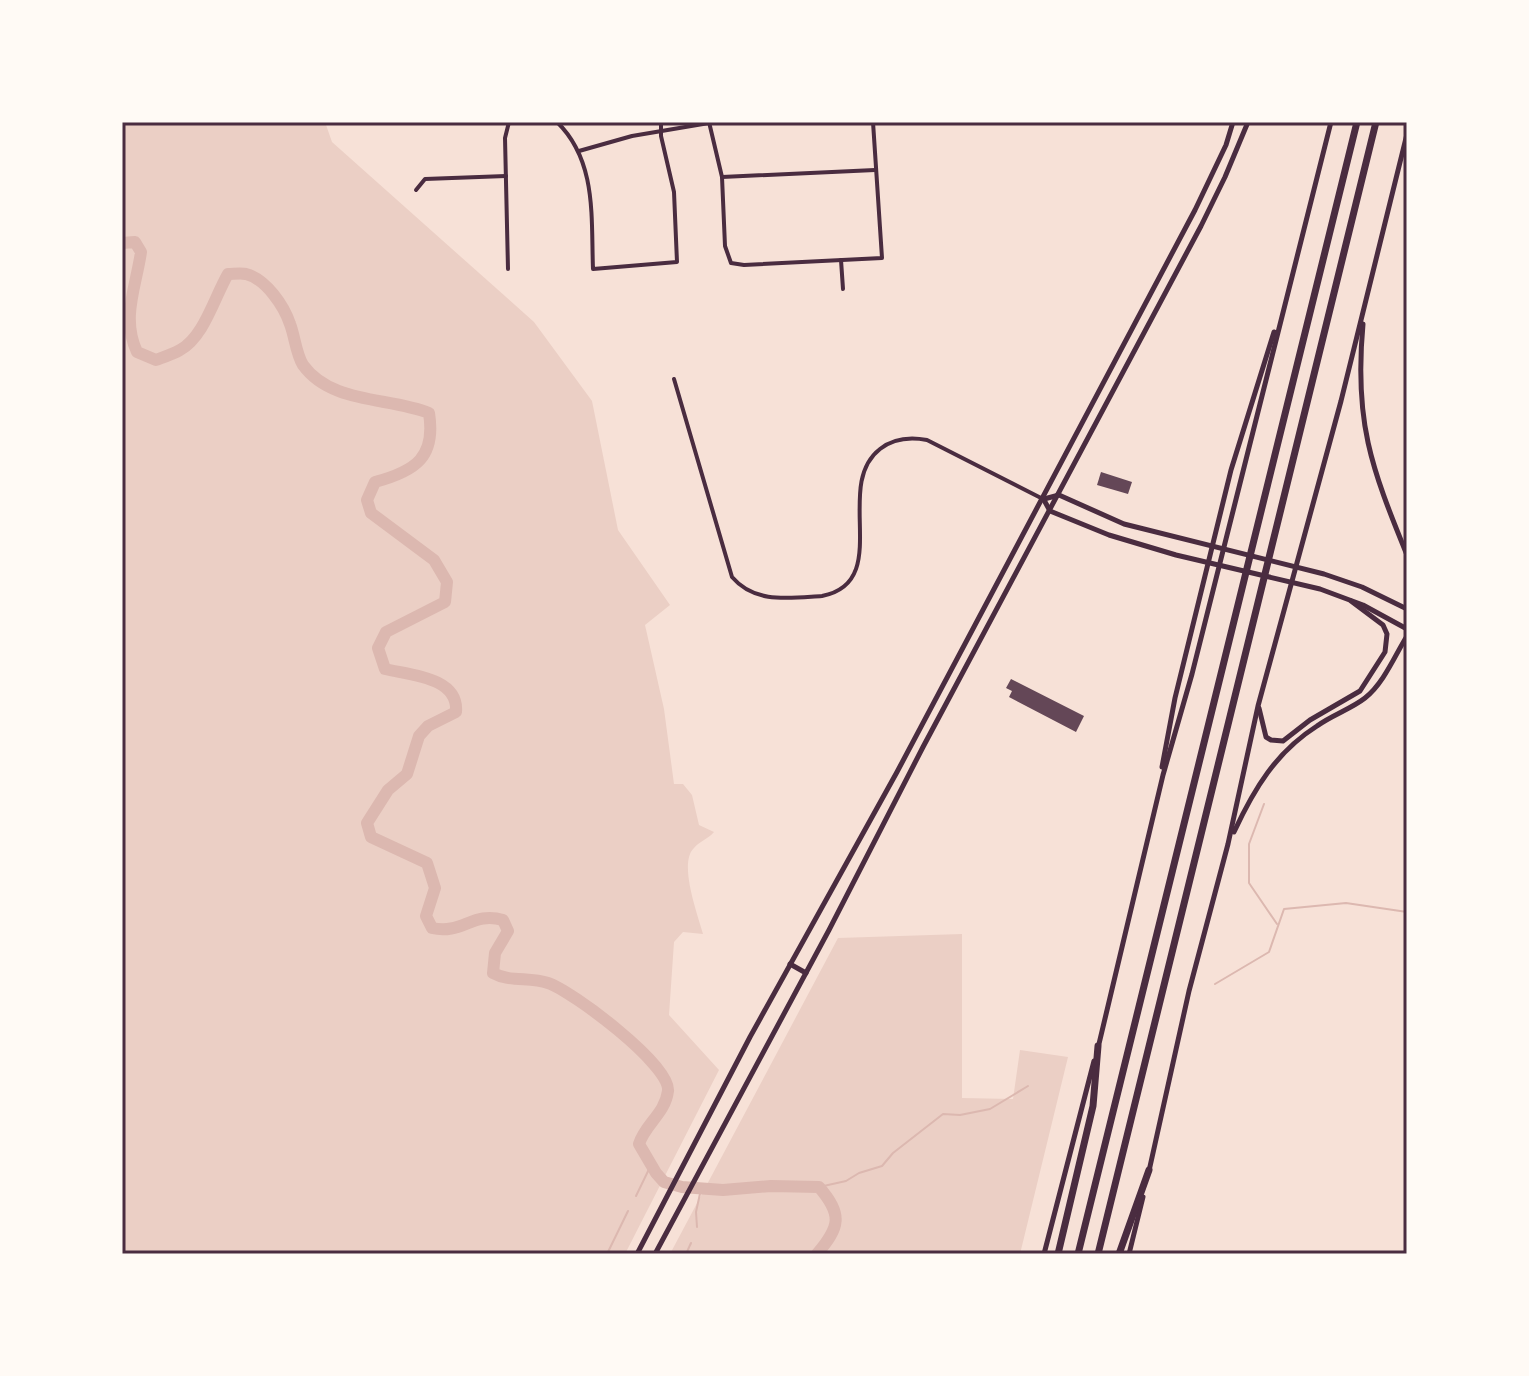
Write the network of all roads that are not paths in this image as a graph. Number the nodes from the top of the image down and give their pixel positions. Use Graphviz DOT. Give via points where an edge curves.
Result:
graph roads {
  1 [pos="509,122"];
  2 [pos="557,122"];
  3 [pos="661,122"];
  4 [pos="709,122"];
  5 [pos="873,122"];
  6 [pos="1233,122"];
  7 [pos="1248,122"];
  8 [pos="1331,122"];
  9 [pos="1357,122"];
  10 [pos="1376,122"];
  11 [pos="661,130"];
  12 [pos="1407,134"];
  13 [pos="579,151"];
  14 [pos="876,170"];
  15 [pos="506,176"];
  16 [pos="722,177"];
  17 [pos="416,190"];
  18 [pos="841,260"];
  19 [pos="508,269"];
  20 [pos="843,289"];
  21 [pos="1287,295"];
  22 [pos="1364,308"];
  23 [pos="1141,312"];
  24 [pos="1151,317"];
  25 [pos="674,379"];
  26 [pos="1095,400"];
  27 [pos="1105,406"];
  28 [pos="1059,495"];
  29 [pos="1043,499"];
  30 [pos="1050,511"];
  31 [pos="1124,524"];
  32 [pos="1119,538"];
  33 [pos="1216,547"];
  34 [pos="1407,555"];
  35 [pos="1209,562"];
  36 [pos="1348,598"];
  37 [pos="1407,609"];
  38 [pos="1407,629"];
  39 [pos="1407,636"];
  40 [pos="1258,706"];
  41 [pos="912,742"];
  42 [pos="923,747"];
  43 [pos="1155,808"];
  44 [pos="856,843"];
  45 [pos="1228,844"];
  46 [pos="870,849"];
  47 [pos="790,964"];
  48 [pos="806,973"];
  49 [pos="1098,1046"];
  50 [pos="1149,1170"];
  51 [pos="637,1254"];
  52 [pos="655,1254"];
  53 [pos="1044,1254"];
  54 [pos="1058,1254"];
  55 [pos="1078,1254"];
  56 [pos="1098,1254"];
  57 [pos="1119,1254"];
  58 [pos="1129,1254"];
  1 -- 15 [label="street"];
  2 -- 13 [label="street"];
  3 -- 11 [label="street"];
  4 -- 11 [label="street"];
  4 -- 16 [label="street"];
  5 -- 14 [label="street"];
  6 -- 23 [label="main road" via="1195,210"];
  7 -- 24 [label="main road"];
  8 -- 21 [label="main road"];
  9 -- 55 [label="highway"];
  10 -- 56 [label="highway"];
  11 -- 13 [label="street"];
  11 -- 13 [label="street" via="674,192 677,262 593,269 590,189"];
  12 -- 22 [label="main road"];
  14 -- 16 [label="street"];
  14 -- 18 [label="street" via="882,258"];
  15 -- 17 [label="street" via="425,179"];
  15 -- 19 [label="street"];
  16 -- 18 [label="street" via="725,246 731,263"];
  18 -- 20 [label="street"];
  21 -- 33 [label="main road" via="1243,425"];
  21 -- 43 [label="main road"];
  22 -- 34 [label="main road" via="1359,381 1365,438"];
  22 -- 40 [label="main road"];
  23 -- 24 [label="main road"];
  23 -- 26 [label="main road"];
  24 -- 27 [label="main road"];
  25 -- 29 [label="street" via="732,577 753,595 822,596 845,585 858,565 863,471 876,453 897,440 927,440"];
  26 -- 27 [label="main road"];
  26 -- 29 [label="main road"];
  27 -- 28 [label="main road"];
  28 -- 29 [label="main road"];
  28 -- 30 [label="main road"];
  28 -- 31 [label="main road"];
  29 -- 30 [label="main road"];
  29 -- 41 [label="main road"];
  30 -- 32 [label="main road"];
  30 -- 42 [label="main road"];
  31 -- 32 [label="main road"];
  31 -- 33 [label="main road"];
  32 -- 35 [label="main road"];
  33 -- 35 [label="main road"];
  33 -- 37 [label="main road" via="1324,574"];
  35 -- 36 [label="main road"];
  35 -- 43 [label="main road"];
  36 -- 38 [label="main road"];
  36 -- 40 [label="main road" via="1387,634 1385,652 1360,691 1283,741 1271,740 1263,732"];
  39 -- 45 [label="main road" via="1364,699 1316,726 1278,759 1258,784"];
  40 -- 45 [label="main road"];
  41 -- 42 [label="main road"];
  41 -- 44 [label="main road"];
  42 -- 46 [label="main road"];
  43 -- 49 [label="main road"];
  44 -- 46 [label="main road"];
  44 -- 47 [label="main road"];
  45 -- 50 [label="main road"];
  46 -- 48 [label="main road"];
  47 -- 48 [label="main road"];
  47 -- 51 [label="main road"];
  48 -- 52 [label="main road"];
  49 -- 53 [label="main road"];
  49 -- 54 [label="highway" via="1093,1106"];
  50 -- 57 [label="highway"];
  50 -- 58 [label="main road"];
}
